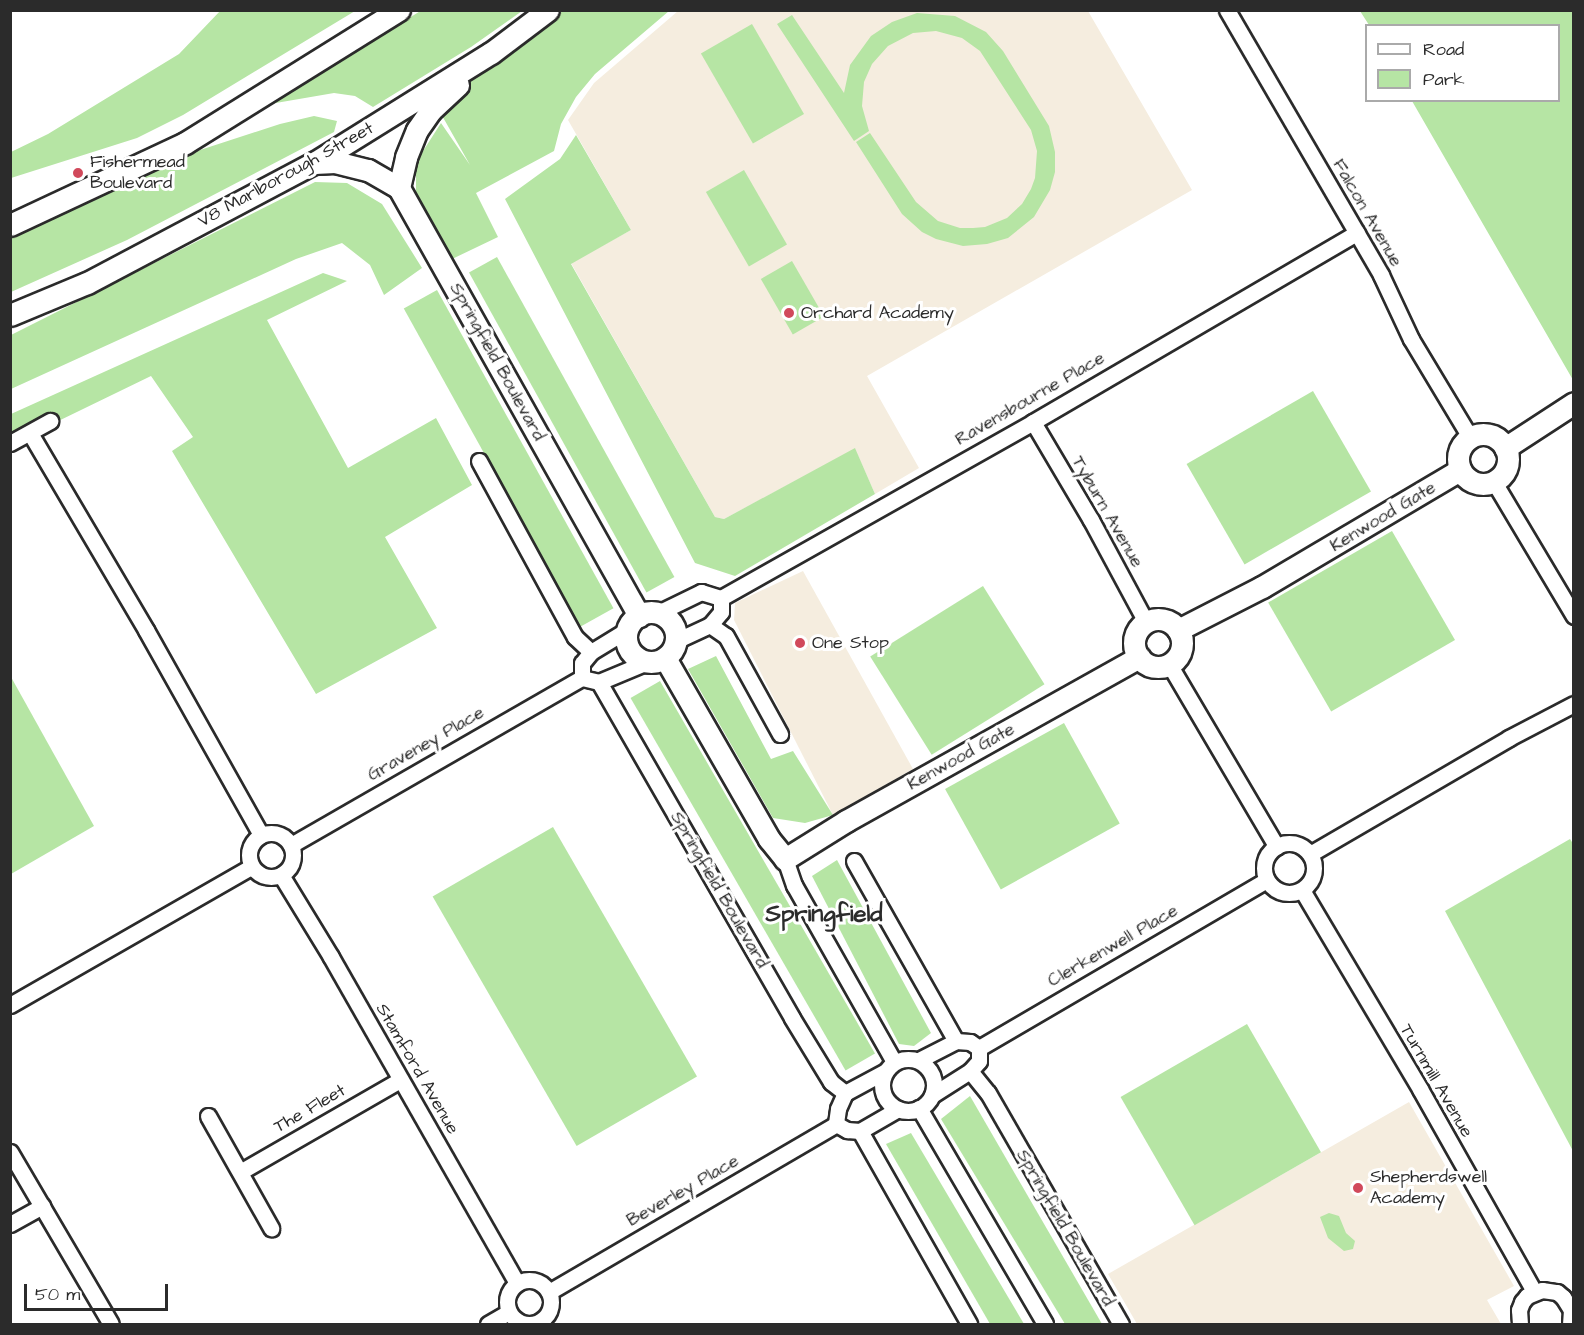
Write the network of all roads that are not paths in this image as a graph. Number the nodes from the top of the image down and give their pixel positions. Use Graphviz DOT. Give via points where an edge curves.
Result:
graph roads {
  1 [pos="374,10"];
  2 [pos="399,10"];
  3 [pos="548,10"];
  4 [pos="1227,10"];
  5 [pos="339,48"];
  6 [pos="491,53"];
  7 [pos="314,163"];
  8 [pos="399,188"];
  9 [pos="10,225"];
  10 [pos="1357,233"];
  11 [pos="10,315"];
  12 [pos="1574,403"];
  13 [pos="50,421"];
  14 [pos="1033,422"];
  15 [pos="30,433"];
  16 [pos="1470,437"];
  17 [pos="10,443"];
  18 [pos="1505,448"];
  19 [pos="479,461"];
  20 [pos="1460,470"];
  21 [pos="1494,482"];
  22 [pos="721,598"];
  23 [pos="1574,616"];
  24 [pos="641,620"];
  25 [pos="1146,622"];
  26 [pos="710,624"];
  27 [pos="1178,630"];
  28 [pos="591,652"];
  29 [pos="662,654"];
  30 [pos="1139,657"];
  31 [pos="1169,664"];
  32 [pos="582,678"];
  33 [pos="599,682"];
  34 [pos="1574,704"];
  35 [pos="780,734"];
  36 [pos="261,835"];
  37 [pos="291,845"];
  38 [pos="1277,847"];
  39 [pos="1310,854"];
  40 [pos="785,859"];
  41 [pos="854,861"];
  42 [pos="251,867"];
  43 [pos="281,875"];
  44 [pos="1267,879"];
  45 [pos="1302,890"];
  46 [pos="10,1005"];
  47 [pos="956,1041"];
  48 [pos="979,1048"];
  49 [pos="919,1060"];
  50 [pos="889,1067"];
  51 [pos="970,1071"];
  52 [pos="400,1080"];
  53 [pos="845,1093"];
  54 [pos="932,1095"];
  55 [pos="919,1108"];
  56 [pos="898,1109"];
  57 [pos="208,1116"];
  58 [pos="836,1124"];
  59 [pos="860,1131"];
  60 [pos="10,1152"];
  61 [pos="240,1172"];
  62 [pos="42,1206"];
  63 [pos="10,1224"];
  64 [pos="271,1228"];
  65 [pos="517,1283"];
  66 [pos="549,1292"];
  67 [pos="1534,1292"];
  68 [pos="509,1312"];
  69 [pos="540,1323"];
  70 [pos="111,1324"];
  71 [pos="488,1324"];
  72 [pos="969,1324"];
  73 [pos="1045,1324"];
  74 [pos="1121,1324"];
  75 [pos="1520,1324"];
  76 [pos="1570,1324"];
  1 -- 5 [label="street"];
  2 -- 5 [label="street"];
  3 -- 6 [label="street, V8 Marlborough Street"];
  4 -- 10 [label="street, Falcon Avenue"];
  5 -- 9 [label="street" via="185,142"];
  6 -- 7 [label="street, V8 Marlborough Street"];
  6 -- 8 [label="street" via="431,110 417,130"];
  7 -- 8 [label="street" via="335,162 368,170"];
  7 -- 11 [label="street, V8 Marlborough Street" via="87,283"];
  8 -- 24 [label="street, Springfield Boulevard"];
  10 -- 14 [label="street, Ravensbourne Place"];
  10 -- 16 [label="street, Falcon Avenue" via="1411,339"];
  12 -- 18 [label="street"];
  13 -- 15 [label="street"];
  14 -- 22 [label="street, Ravensbourne Place"];
  14 -- 25 [label="street, Tyburn Avenue"];
  15 -- 17 [label="street"];
  15 -- 36 [label="street"];
  16 -- 18 [label="street" via="1494,436"];
  16 -- 20 [label="street" via="1460,448"];
  18 -- 21 [label="street" via="1508,463"];
  19 -- 28 [label="street" via="574,637"];
  20 -- 21 [label="street" via="1464,477 1478,484"];
  20 -- 27 [label="street, Kenwood Gate" via="1262,587"];
  21 -- 23 [label="street"];
  22 -- 24 [label="street" via="702,592"];
  22 -- 26 [label="street" via="721,612"];
  24 -- 28 [label="street"];
  24 -- 29 [label="street, Springfield Boulevard" via="670,621"];
  24 -- 29 [label="street, Springfield Boulevard" via="628,647 633,654"];
  25 -- 27 [label="street" via="1160,619 1174,624"];
  25 -- 30 [label="street" via="1134,642"];
  26 -- 29 [label="street"];
  26 -- 35 [label="street" via="726,636"];
  27 -- 31 [label="street" via="1181,649"];
  28 -- 32 [label="street" via="582,663"];
  29 -- 33 [label="street"];
  29 -- 40 [label="street, Springfield Boulevard" via="769,839"];
  30 -- 31 [label="street" via="1150,665"];
  30 -- 40 [label="street, Kenwood Gate"];
  31 -- 38 [label="street"];
  32 -- 33 [label="street"];
  32 -- 37 [label="street, Graveney Place"];
  33 -- 53 [label="street, Springfield Boulevard" via="792,1018 831,1082"];
  34 -- 39 [label="street"];
  36 -- 37 [label="street" via="281,835"];
  36 -- 42 [label="street" via="249,849"];
  37 -- 43 [label="street" via="291,865"];
  38 -- 39 [label="street" via="1291,843"];
  38 -- 44 [label="street" via="1266,861"];
  39 -- 45 [label="street" via="1314,870"];
  40 -- 50 [label="street, Springfield Boulevard" via="794,885"];
  41 -- 47 [label="street"];
  42 -- 43 [label="street" via="268,878"];
  42 -- 46 [label="street"];
  43 -- 52 [label="street, Stamford Avenue"];
  44 -- 45 [label="street" via="1278,891"];
  44 -- 48 [label="street, Clerkenwell Place"];
  45 -- 67 [label="street, Turnmill Avenue"];
  47 -- 48 [label="street" via="970,1042"];
  47 -- 49 [label="street"];
  48 -- 51 [label="street" via="979,1061"];
  49 -- 50 [label="street" via="902,1059"];
  49 -- 54 [label="street" via="931,1071"];
  50 -- 53 [label="street"];
  50 -- 56 [label="street, Springfield Boulevard" via="882,1090"];
  51 -- 54 [label="street"];
  51 -- 74 [label="street, Springfield Boulevard" via="988,1093"];
  52 -- 61 [label="street, The Fleet"];
  52 -- 65 [label="street, Stamford Avenue"];
  53 -- 58 [label="street"];
  54 -- 55 [label="street"];
  55 -- 56 [label="street"];
  55 -- 73 [label="street"];
  56 -- 59 [label="street"];
  57 -- 61 [label="street"];
  58 -- 59 [label="street"];
  58 -- 66 [label="street, Beverley Place"];
  59 -- 72 [label="street"];
  60 -- 62 [label="street"];
  61 -- 64 [label="street"];
  62 -- 63 [label="street"];
  62 -- 70 [label="street"];
  65 -- 66 [label="street" via="531,1280"];
  65 -- 68 [label="street" via="508,1293"];
  66 -- 69 [label="street" via="551,1306"];
  67 -- 75 [label="street" via="1522,1302"];
  67 -- 76 [label="street" via="1550,1290 1563,1297 1570,1310"];
  68 -- 69 [label="street" via="518,1322"];
  68 -- 71 [label="street"];
}
